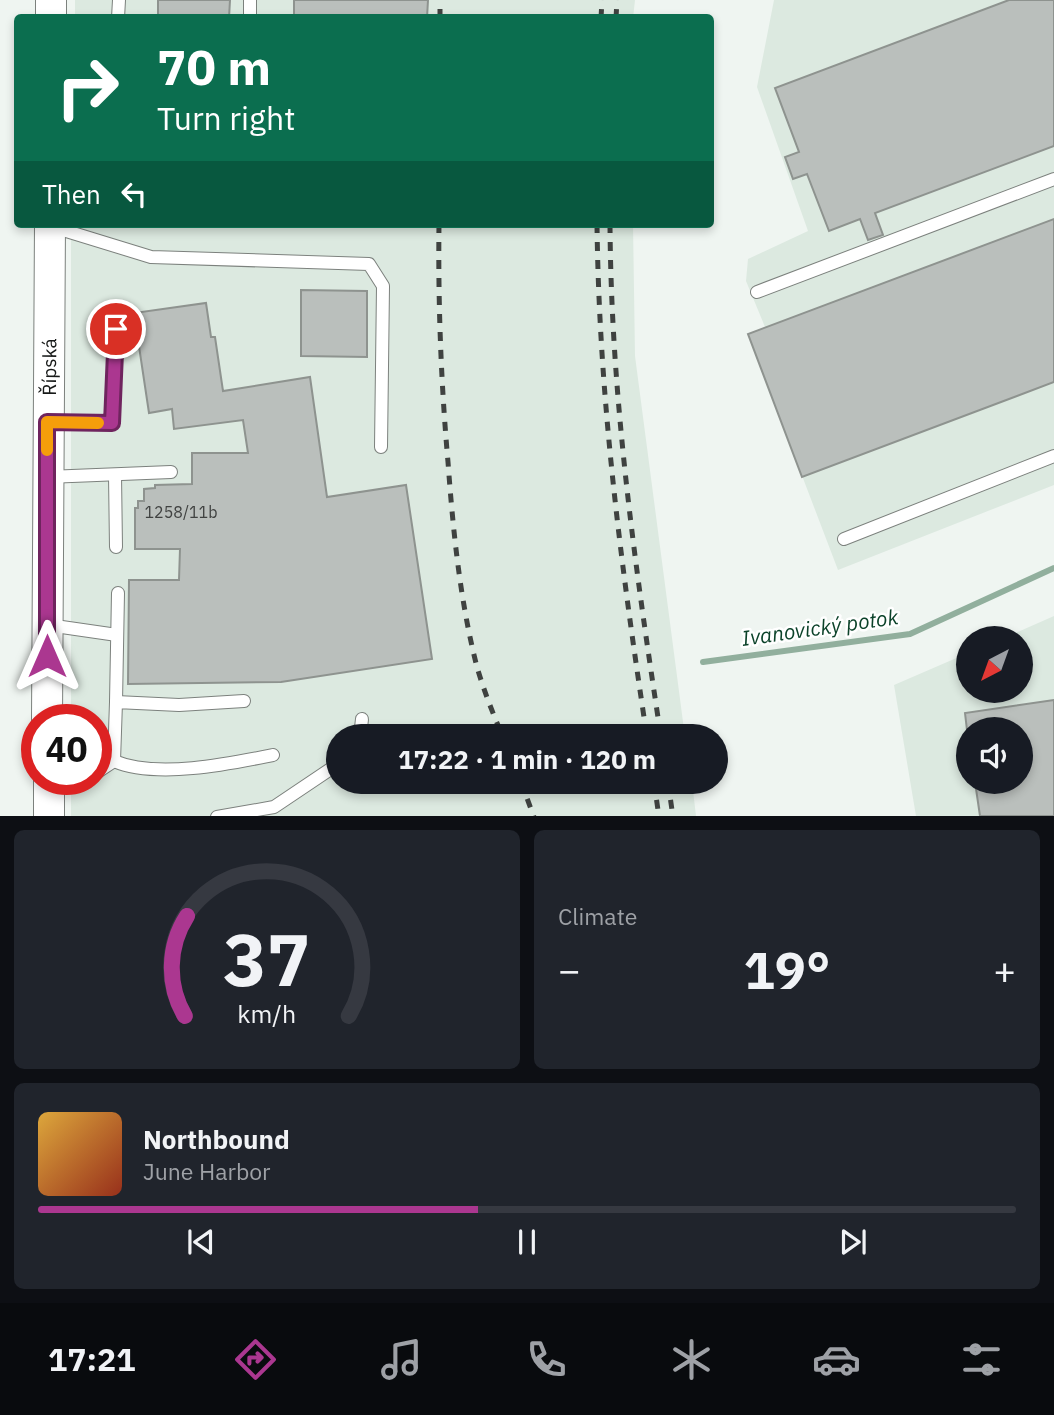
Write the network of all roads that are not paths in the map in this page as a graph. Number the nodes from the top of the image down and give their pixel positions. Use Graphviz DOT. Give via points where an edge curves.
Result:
graph roads {
  1 [pos="1054,179"];
  2 [pos="50,228"];
  3 [pos="59,228"];
  4 [pos="757,292"];
  5 [pos="116,329"];
  6 [pos="47,422"];
  7 [pos="381,447"];
  8 [pos="1054,456"];
  9 [pos="171,472"];
  10 [pos="115,475"];
  11 [pos="47,477"];
  12 [pos="844,539"];
  13 [pos="116,547"];
  14 [pos="118,593"];
  15 [pos="47,624"];
  16 [pos="117,635"];
  17 [pos="244,701"];
  18 [pos="116,702"];
  19 [pos="47,704"];
  20 [pos="362,719"];
  21 [pos="361,724"];
  22 [pos="273,755"];
  23 [pos="114,761"];
  24 [pos="326,772"];
  25 [pos="49,795"];
  26 [pos="50,816"];
  27 [pos="222,816"];
  1 -- 4 [label="lane"];
  2 -- 6 [label="street, Řípská"];
  3 -- 7 [label="lane" via="151,257 369,264 383,286"];
  5 -- 6 [label="lane" via="112,423"];
  6 -- 11 [label="street, Řípská"];
  8 -- 12 [label="lane"];
  9 -- 10 [label="lane"];
  10 -- 11 [label="lane"];
  10 -- 13 [label="lane"];
  11 -- 15 [label="street, Řípská"];
  14 -- 16 [label="lane"];
  15 -- 16 [label="lane"];
  15 -- 19 [label="street, Řípská"];
  16 -- 18 [label="lane"];
  17 -- 18 [label="lane"];
  18 -- 23 [label="lane"];
  20 -- 21 [label="lane"];
  22 -- 23 [label="lane" via="220,765 152,769"];
  24 -- 27 [label="lane" via="274,807"];
  25 -- 26 [label="street"];
}
